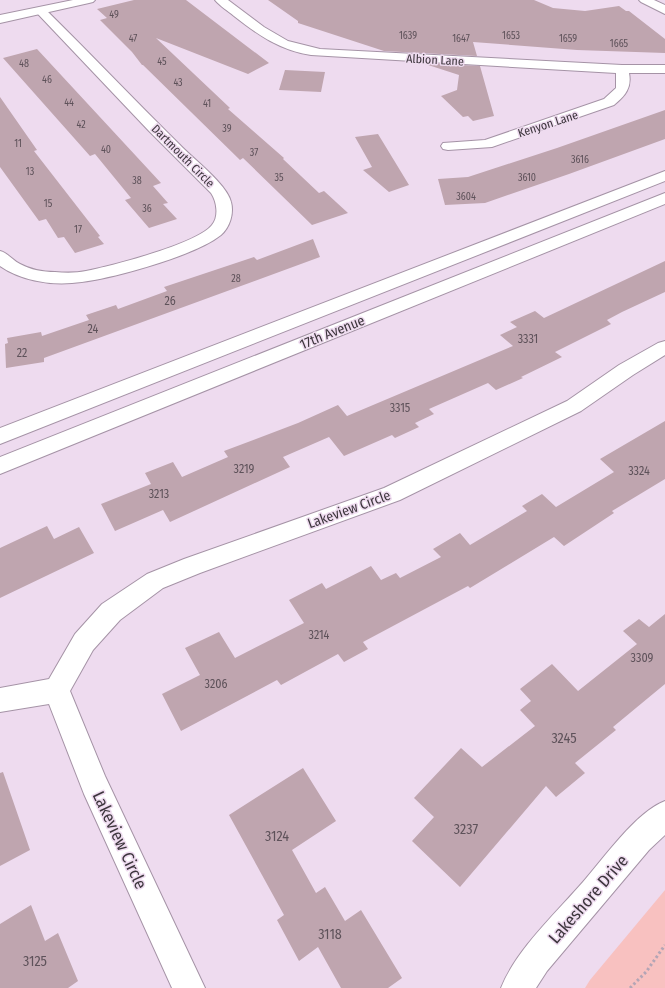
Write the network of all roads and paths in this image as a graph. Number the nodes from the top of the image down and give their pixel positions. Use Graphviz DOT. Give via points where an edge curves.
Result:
graph roads {
  1 [pos="88,0"];
  2 [pos="221,0"];
  3 [pos="645,0"];
  4 [pos="665,10"];
  5 [pos="41,11"];
  6 [pos="0,19"];
  7 [pos="622,69"];
  8 [pos="665,69"];
  9 [pos="448,146"];
  10 [pos="665,176"];
  11 [pos="665,198"];
  12 [pos="0,256"];
  13 [pos="665,347"];
  14 [pos="0,436"];
  15 [pos="0,466"];
  16 [pos="57,690"];
  17 [pos="0,700"];
  18 [pos="665,815"];
  19 [pos="665,945"];
  20 [pos="189,988"];
  21 [pos="517,988"];
  22 [pos="630,988"];
  1 -- 5 [label="street"];
  2 -- 7 [label="street, Albion Lane" via="278,41 301,50"];
  3 -- 4 [label="street"];
  5 -- 6 [label="street"];
  5 -- 12 [label="street, Dartmouth Circle" via="216,189 224,204 223,220 215,231 197,242 87,277 46,277 27,273"];
  7 -- 8 [label="street, Albion Lane"];
  7 -- 9 [label="street, Kenyon Lane" via="625,81 620,93 609,102 487,144"];
  10 -- 14 [label="street, 17th Avenue"];
  11 -- 15 [label="street, 17th Avenue"];
  13 -- 16 [label="street, Lakeview Circle" via="574,406 392,494 155,581 111,612 84,642"];
  16 -- 17 [label="street"];
  16 -- 20 [label="street, Lakeview Circle" via="94,784"];
  18 -- 21 [label="street, Lakeshore Drive" via="639,840 541,954"];
  19 -- 22 [label="path" via="646,972"];
}
